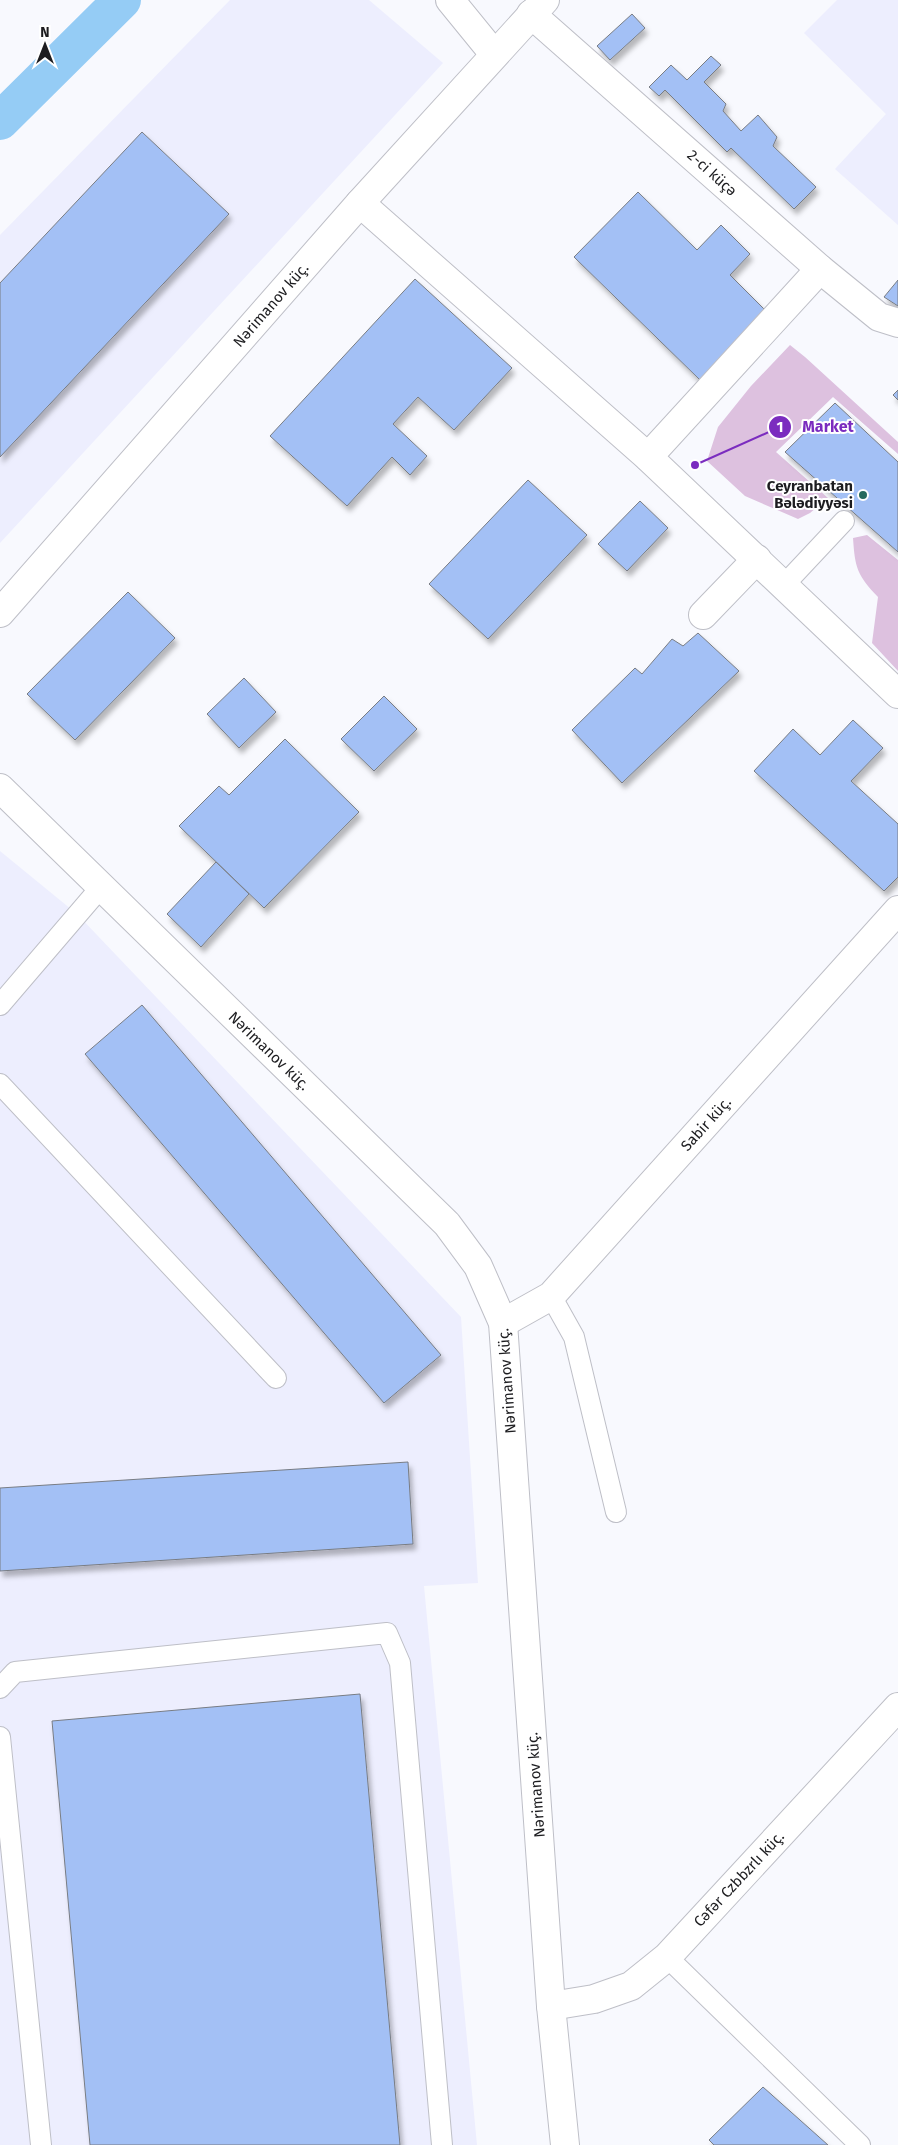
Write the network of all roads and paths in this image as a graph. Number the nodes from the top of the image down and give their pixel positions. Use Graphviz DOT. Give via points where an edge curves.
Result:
graph roads {
  1 [pos="450,0"];
  2 [pos="538,7"];
  3 [pos="494,54"];
  4 [pos="360,204"];
  5 [pos="820,269"];
  6 [pos="898,323"];
  7 [pos="648,457"];
  8 [pos="844,522"];
  9 [pos="756,559"];
  10 [pos="784,585"];
  11 [pos="0,612"];
  12 [pos="703,616"];
  13 [pos="898,694"];
  14 [pos="0,788"];
  15 [pos="101,887"];
  16 [pos="898,910"];
  17 [pos="0,1005"];
  18 [pos="0,1084"];
  19 [pos="551,1296"];
  20 [pos="503,1323"];
  21 [pos="276,1378"];
  22 [pos="616,1512"];
  23 [pos="0,1688"];
  24 [pos="898,1707"];
  25 [pos="0,1736"];
  26 [pos="666,1957"];
  27 [pos="551,2006"];
  28 [pos="41,2145"];
  29 [pos="442,2145"];
  30 [pos="565,2145"];
  31 [pos="860,2145"];
  1 -- 3 [label="street"];
  2 -- 3 [label="street, Nərimanov küç."];
  2 -- 5 [label="street, 2-ci küçə"];
  3 -- 4 [label="street, Nərimanov küç."];
  4 -- 7 [label="street"];
  4 -- 11 [label="street, Nərimanov küç."];
  5 -- 6 [label="street, 2-ci küçə" via="879,317"];
  5 -- 7 [label="street"];
  7 -- 9 [label="street"];
  8 -- 10 [label="lane"];
  9 -- 10 [label="street"];
  9 -- 12 [label="street"];
  10 -- 13 [label="street"];
  14 -- 15 [label="street, Nərimanov küç."];
  15 -- 17 [label="lane"];
  15 -- 20 [label="street, Nərimanov küç." via="447,1224 478,1266"];
  16 -- 19 [label="street, Sabir küç."];
  18 -- 21 [label="lane"];
  19 -- 20 [label="street, Sabir küç."];
  19 -- 22 [label="lane" via="574,1337"];
  20 -- 27 [label="street, Nərimanov küç."];
  23 -- 29 [label="lane" via="15,1672 387,1633 400,1663"];
  24 -- 26 [label="street, Cəfər Czbbzrlı küç."];
  25 -- 28 [label="lane"];
  26 -- 27 [label="street, Cəfər Czbbzrlı küç." via="631,1986 594,1999"];
  26 -- 31 [label="lane"];
  27 -- 30 [label="street, Nərimanov küç."];
}
